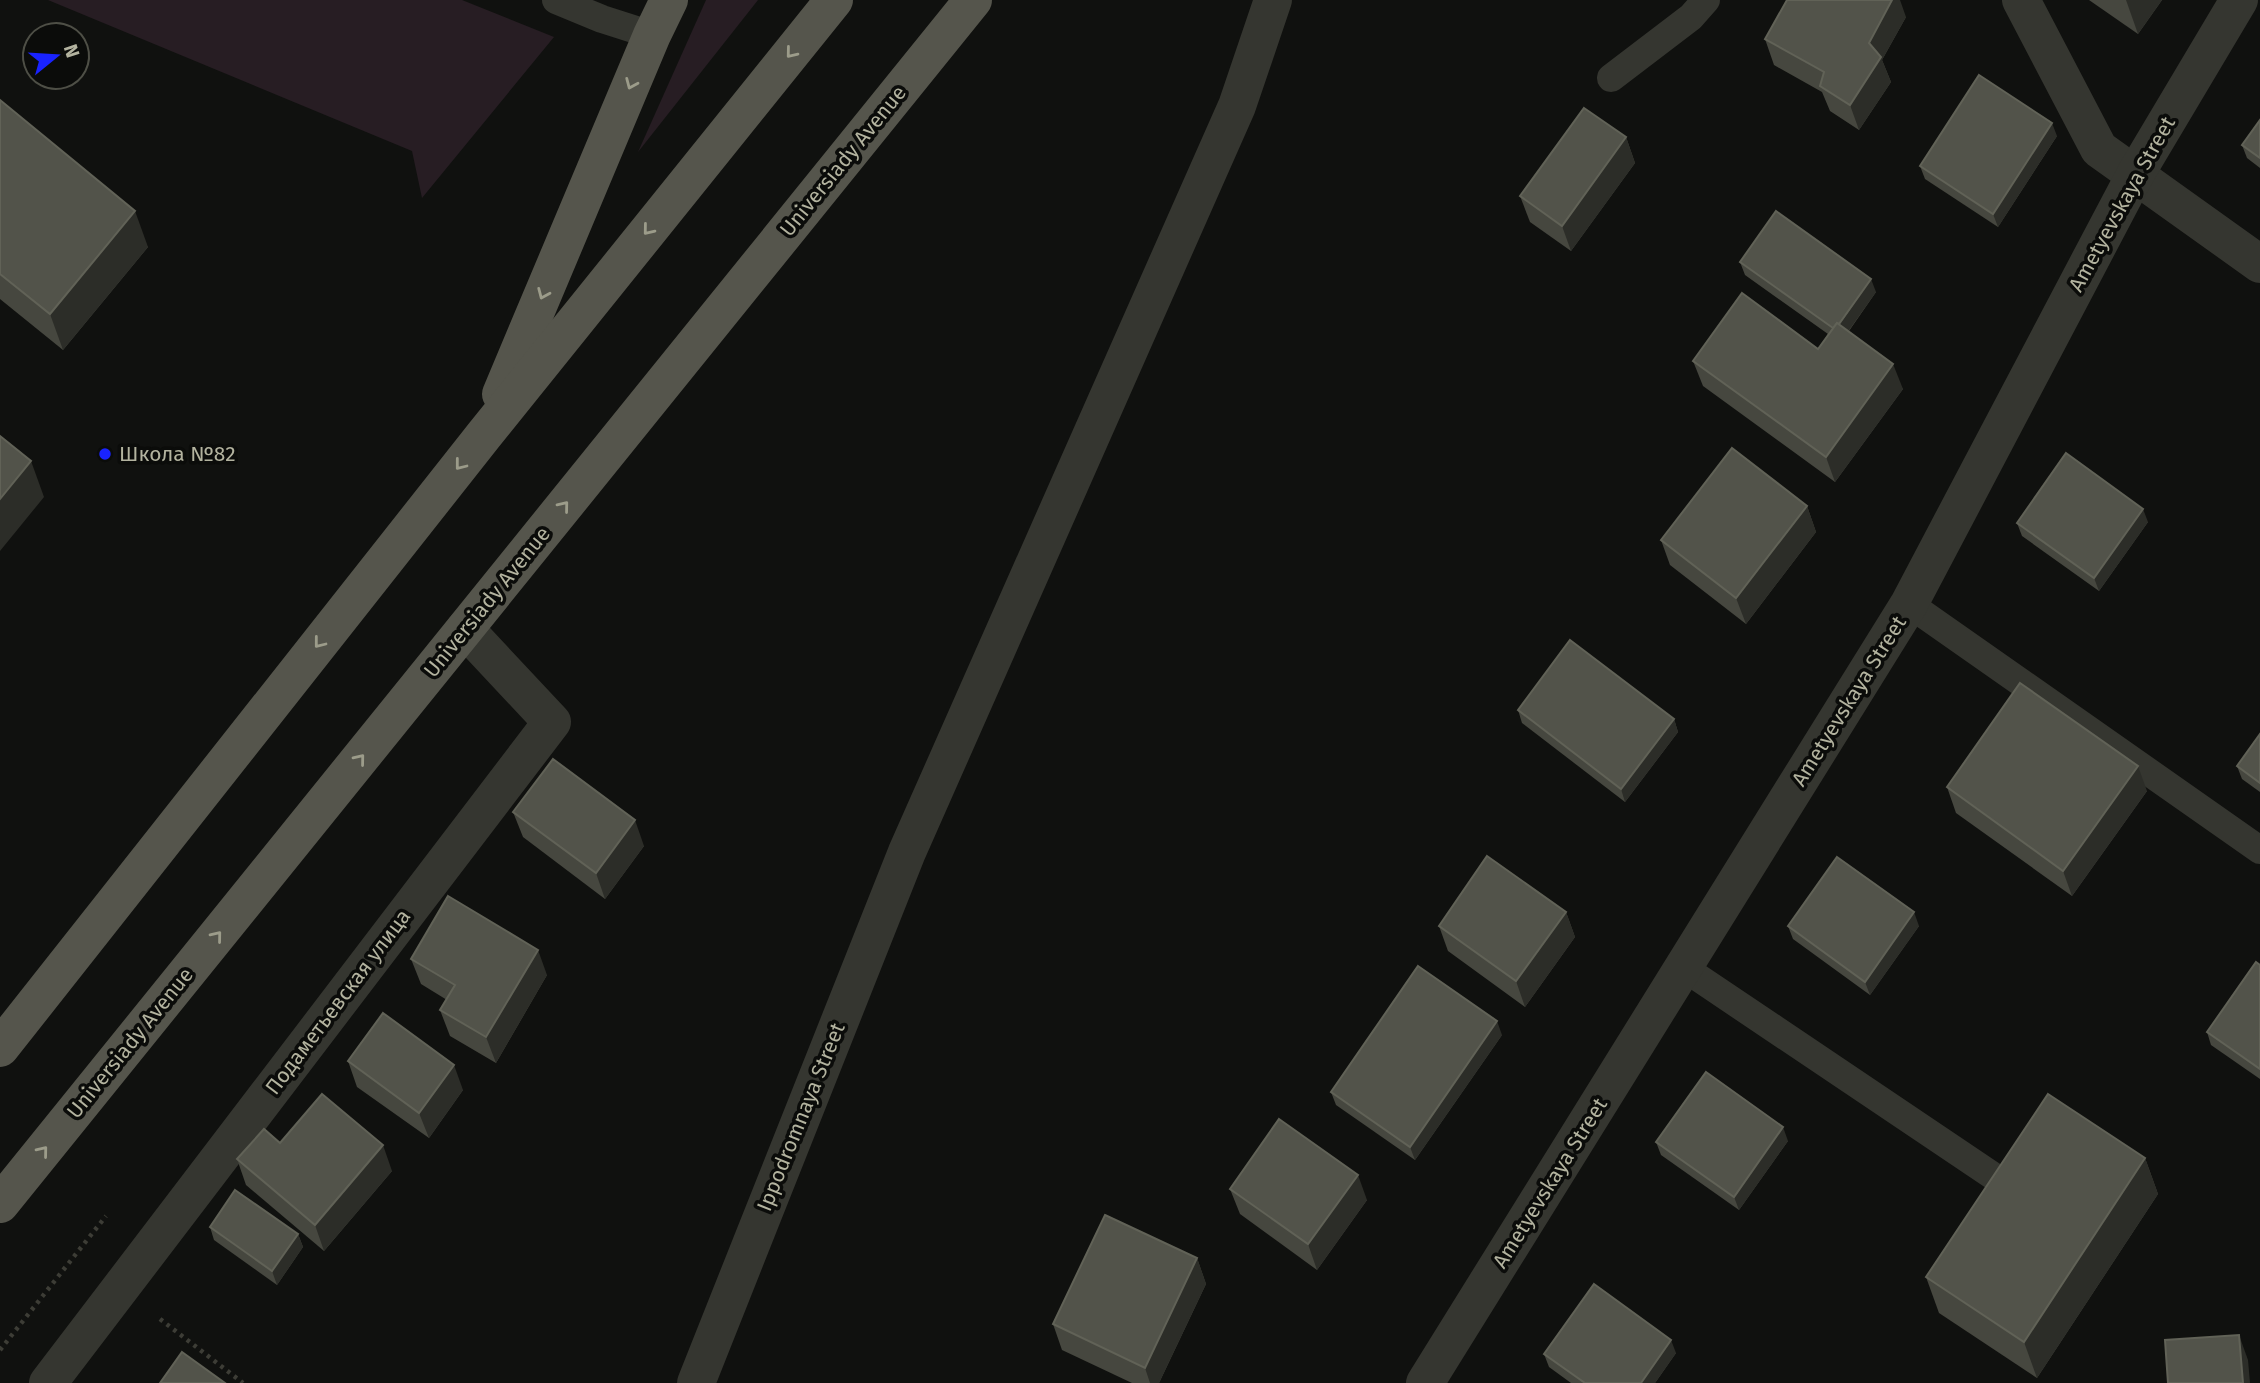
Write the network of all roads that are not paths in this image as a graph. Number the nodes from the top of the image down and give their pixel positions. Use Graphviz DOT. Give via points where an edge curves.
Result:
graph roads {
  1 [pos="556,0"];
  2 [pos="669,0"];
  3 [pos="834,0"];
  4 [pos="973,0"];
  5 [pos="1273,0"];
  6 [pos="1706,0"];
  7 [pos="2021,0"];
  8 [pos="2239,0"];
  9 [pos="652,35"];
  10 [pos="1612,78"];
  11 [pos="2136,173"];
  12 [pos="2260,264"];
  13 [pos="484,435"];
  14 [pos="1909,604"];
  15 [pos="465,629"];
  16 [pos="2260,850"];
  17 [pos="1684,968"];
  18 [pos="0,1048"];
  19 [pos="2008,1186"];
  20 [pos="0,1204"];
  21 [pos="48,1383"];
  22 [pos="696,1383"];
  23 [pos="1425,1383"];
  1 -- 9 [label="lane"];
  2 -- 9 [label="main road"];
  3 -- 13 [label="main road, one-way"];
  15 -- 4 [label="main road, Universiady Avenue, one-way"];
  5 -- 22 [label="street, Ippodromnaya Street" via="1237,106 906,852"];
  6 -- 10 [label="lane" via="1691,17"];
  7 -- 11 [label="street" via="2099,149"];
  8 -- 11 [label="street, Ametyevskaya Street"];
  9 -- 13 [label="main road, one-way"];
  11 -- 12 [label="street"];
  11 -- 14 [label="street, Ametyevskaya Street"];
  13 -- 18 [label="main road, one-way"];
  14 -- 16 [label="lane"];
  14 -- 17 [label="street, Ametyevskaya Street"];
  20 -- 15 [label="main road, Universiady Avenue, one-way"];
  15 -- 21 [label="street, Подаметьевская улица" via="552,722"];
  17 -- 19 [label="lane"];
  17 -- 23 [label="street, Ametyevskaya Street"];
}
